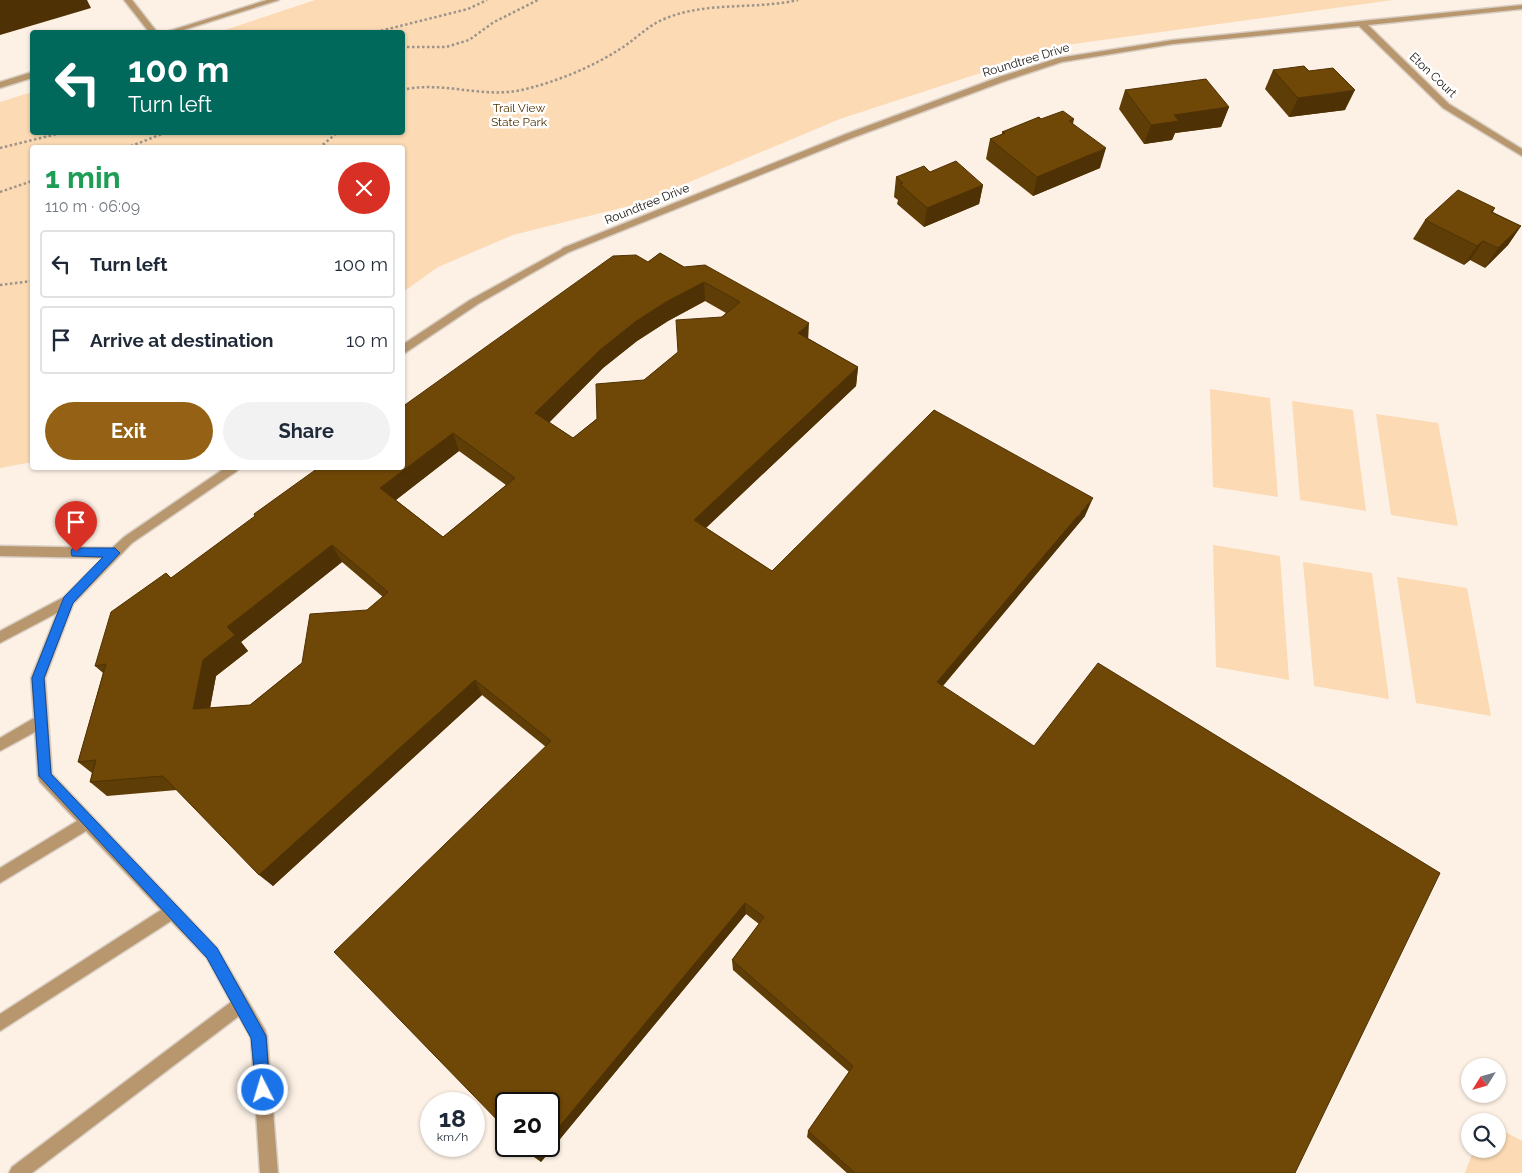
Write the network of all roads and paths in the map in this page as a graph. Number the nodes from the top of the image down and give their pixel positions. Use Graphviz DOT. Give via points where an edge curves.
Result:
graph roads {
  1 [pos="128,0"];
  2 [pos="275,0"];
  3 [pos="487,0"];
  4 [pos="538,0"];
  5 [pos="798,0"];
  6 [pos="1522,7"];
  7 [pos="1360,22"];
  8 [pos="151,30"];
  9 [pos="177,30"];
  10 [pos="384,30"];
  11 [pos="405,47"];
  12 [pos="30,76"];
  13 [pos="0,85"];
  14 [pos="405,89"];
  15 [pos="53,135"];
  16 [pos="159,135"];
  17 [pos="334,135"];
  18 [pos="134,145"];
  19 [pos="323,145"];
  20 [pos="0,148"];
  21 [pos="1522,153"];
  22 [pos="30,182"];
  23 [pos="0,192"];
  24 [pos="30,282"];
  25 [pos="0,285"];
  26 [pos="405,349"];
  27 [pos="230,470"];
  28 [pos="0,551"];
  29 [pos="115,553"];
  30 [pos="68,601"];
  31 [pos="0,637"];
  32 [pos="41,721"];
  33 [pos="0,744"];
  34 [pos="88,822"];
  35 [pos="0,876"];
  36 [pos="172,910"];
  37 [pos="241,1006"];
  38 [pos="0,1023"];
  39 [pos="18,1173"];
  40 [pos="269,1173"];
  1 -- 8 [label="street"];
  2 -- 9 [label="street"];
  3 -- 10 [label="path" via="468,9"];
  4 -- 11 [label="path" via="494,22 468,40 446,47"];
  5 -- 14 [label="path" via="760,7 705,8 664,19 620,49 528,89 486,93 442,86 416,85"];
  6 -- 7 [label="street, Roundtree Drive"];
  7 -- 21 [label="street, Eton Court" via="1446,106"];
  7 -- 26 [label="street, Roundtree Drive" via="1173,42 1061,60 1002,79 849,136 566,250 474,302"];
  12 -- 13 [label="street"];
  15 -- 20 [label="path"];
  16 -- 18 [label="path"];
  17 -- 19 [label="path"];
  22 -- 23 [label="path"];
  24 -- 25 [label="path"];
  27 -- 29 [label="street" via="128,540"];
  28 -- 29 [label="street"];
  29 -- 30 [label="street"];
  30 -- 31 [label="street"];
  30 -- 32 [label="street" via="38,678"];
  32 -- 33 [label="street"];
  32 -- 34 [label="street" via="45,776"];
  34 -- 35 [label="street"];
  34 -- 36 [label="street"];
  36 -- 37 [label="street" via="212,953"];
  36 -- 38 [label="street"];
  37 -- 39 [label="street"];
  37 -- 40 [label="street" via="259,1036"];
}
